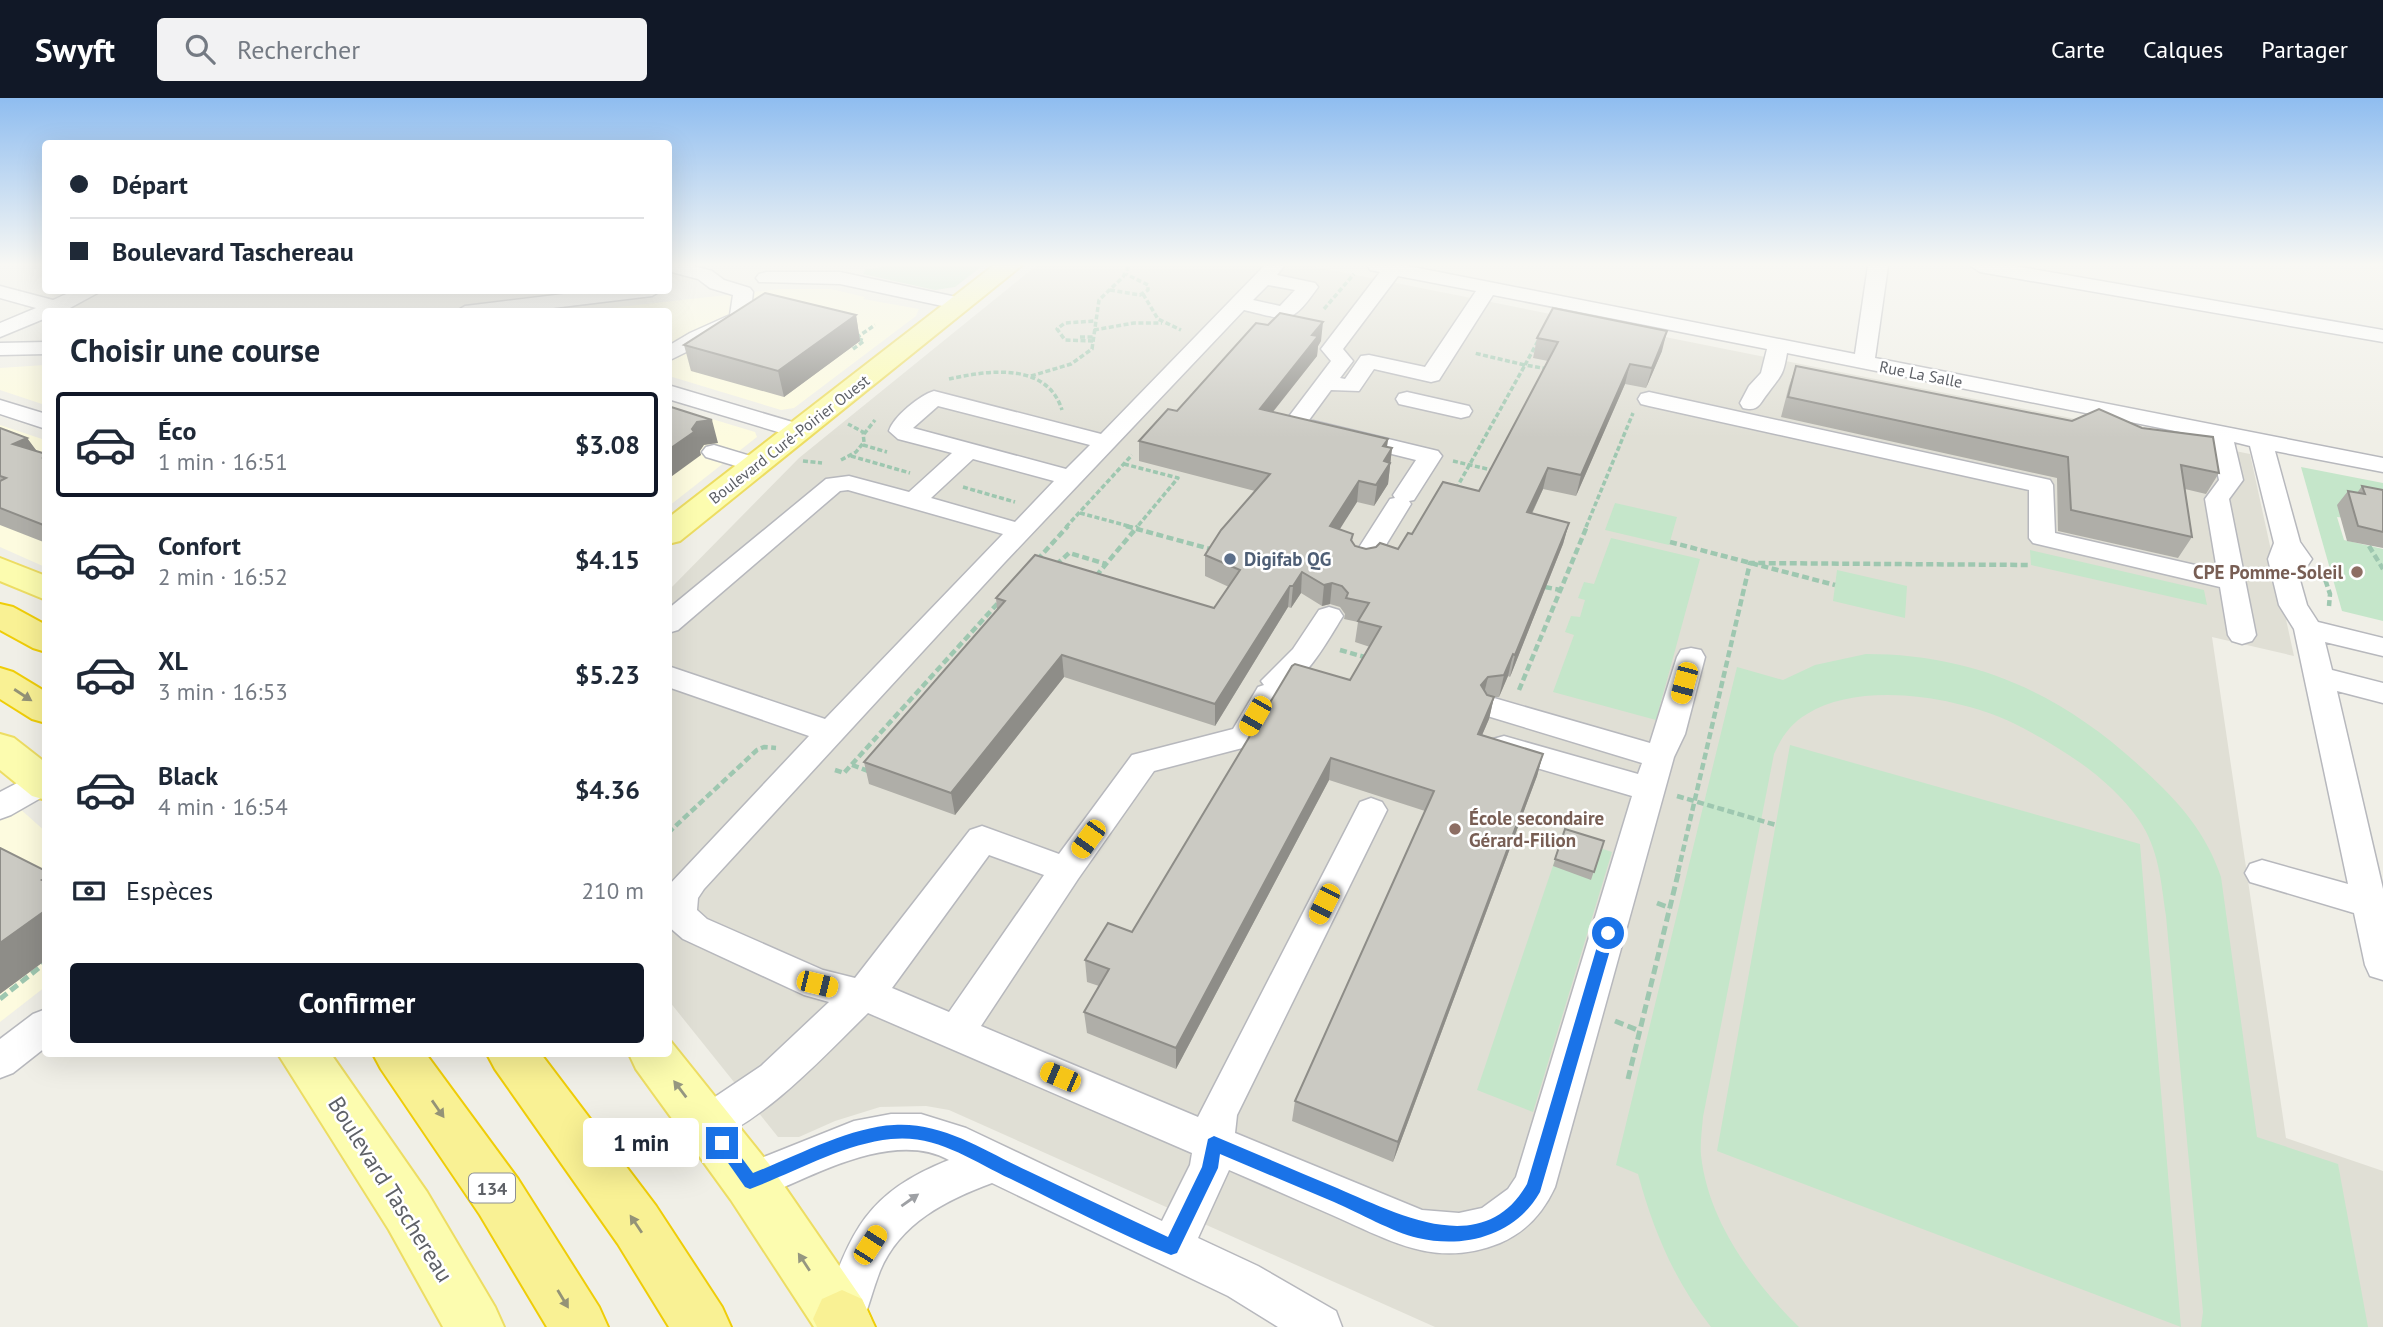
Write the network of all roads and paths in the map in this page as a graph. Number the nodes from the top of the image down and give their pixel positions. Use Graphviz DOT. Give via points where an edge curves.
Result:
graph roads {
  1 [pos="22,323"];
  2 [pos="731,323"];
  3 [pos="938,323"];
  4 [pos="1065,323"];
  5 [pos="1095,323"];
  6 [pos="1155,323"];
  7 [pos="1163,323"];
  8 [pos="1219,323"];
  9 [pos="1349,323"];
  10 [pos="1465,323"];
  11 [pos="1668,323"];
  12 [pos="1870,323"];
  13 [pos="2315,323"];
  14 [pos="875,325"];
  15 [pos="1094,330"];
  16 [pos="0,331"];
  17 [pos="1187,332"];
  18 [pos="1542,334"];
  19 [pos="2383,335"];
  20 [pos="1080,337"];
  21 [pos="1094,339"];
  22 [pos="1778,345"];
  23 [pos="42,348"];
  24 [pos="1449,348"];
  25 [pos="0,349"];
  26 [pos="853,349"];
  27 [pos="1332,349"];
  28 [pos="672,353"];
  29 [pos="1864,363"];
  30 [pos="1525,365"];
  31 [pos="1552,370"];
  32 [pos="1031,376"];
  33 [pos="1325,383"];
  34 [pos="672,394"];
  35 [pos="1407,399"];
  36 [pos="1642,404"];
  37 [pos="1283,406"];
  38 [pos="0,407"];
  39 [pos="1461,411"];
  40 [pos="1750,411"];
  41 [pos="42,421"];
  42 [pos="840,422"];
  43 [pos="2220,432"];
  44 [pos="2260,440"];
  45 [pos="1105,442"];
  46 [pos="797,445"];
  47 [pos="1137,449"];
  48 [pos="968,451"];
  49 [pos="714,452"];
  50 [pos="850,456"];
  51 [pos="2383,464"];
  52 [pos="756,465"];
  53 [pos="1469,465"];
  54 [pos="1142,468"];
  55 [pos="1497,471"];
  56 [pos="914,474"];
  57 [pos="1070,478"];
  58 [pos="960,487"];
  59 [pos="1452,495"];
  60 [pos="914,501"];
  61 [pos="1018,503"];
  62 [pos="1080,513"];
  63 [pos="1136,529"];
  64 [pos="672,531"];
  65 [pos="1020,531"];
  66 [pos="1670,542"];
  67 [pos="2369,545"];
  68 [pos="1221,552"];
  69 [pos="1364,560"];
  70 [pos="1750,563"];
  71 [pos="1106,564"];
  72 [pos="2031,565"];
  73 [pos="1031,566"];
  74 [pos="0,568"];
  75 [pos="2383,569"];
  76 [pos="1049,574"];
  77 [pos="2232,582"];
  78 [pos="42,584"];
  79 [pos="1088,585"];
  80 [pos="1835,585"];
  81 [pos="1545,587"];
  82 [pos="1560,590"];
  83 [pos="1004,596"];
  84 [pos="0,615"];
  85 [pos="1329,616"];
  86 [pos="672,621"];
  87 [pos="2308,629"];
  88 [pos="2242,635"];
  89 [pos="42,638"];
  90 [pos="2383,647"];
  91 [pos="1334,648"];
  92 [pos="1691,657"];
  93 [pos="1372,659"];
  94 [pos="672,677"];
  95 [pos="2319,677"];
  96 [pos="0,681"];
  97 [pos="2383,692"];
  98 [pos="1506,701"];
  99 [pos="42,707"];
  100 [pos="830,732"];
  101 [pos="771,747"];
  102 [pos="0,748"];
  103 [pos="1502,753"];
  104 [pos="1659,757"];
  105 [pos="852,765"];
  106 [pos="832,769"];
  107 [pos="877,775"];
  108 [pos="42,781"];
  109 [pos="42,784"];
  110 [pos="1658,797"];
  111 [pos="1696,802"];
  112 [pos="0,807"];
  113 [pos="1371,810"];
  114 [pos="1776,825"];
  115 [pos="672,829"];
  116 [pos="1066,870"];
  117 [pos="2262,873"];
  118 [pos="1657,903"];
  119 [pos="2376,906"];
  120 [pos="1670,908"];
  121 [pos="42,965"];
  122 [pos="2383,965"];
  123 [pos="859,995"];
  124 [pos="0,999"];
  125 [pos="1606,1018"];
  126 [pos="42,1029"];
  127 [pos="1640,1031"];
  128 [pos="956,1033"];
  129 [pos="305,1057"];
  130 [pos="400,1057"];
  131 [pos="514,1057"];
  132 [pos="655,1057"];
  133 [pos="0,1061"];
  134 [pos="1628,1079"];
  135 [pos="708,1124"];
  136 [pos="1214,1144"];
  137 [pos="993,1163"];
  138 [pos="750,1182"];
  139 [pos="1171,1247"];
  140 [pos="844,1323"];
  141 [pos="475,1327"];
  142 [pos="579,1327"];
  143 [pos="702,1327"];
  144 [pos="1320,1327"];
  1 -- 16 [label="street"];
  2 -- 28 [label="street"];
  3 -- 46 [label="main road, Boulevard Curé-Poirier Ouest"];
  4 -- 21 [label="path" via="1057,329 1065,340"];
  5 -- 15 [label="path"];
  6 -- 15 [label="path"];
  7 -- 17 [label="path"];
  8 -- 45 [label="street"];
  9 -- 27 [label="street"];
  10 -- 24 [label="street"];
  11 -- 22 [label="street, Rue La Salle"];
  12 -- 29 [label="street"];
  13 -- 19 [label="street"];
  14 -- 26 [label="path" via="856,338 864,341"];
  15 -- 21 [label="path"];
  18 -- 30 [label="path"];
  20 -- 21 [label="path"];
  21 -- 32 [label="path" via="1083,358"];
  22 -- 29 [label="street, Rue La Salle"];
  22 -- 40 [label="street" via="1772,376 1757,391"];
  23 -- 25 [label="street"];
  24 -- 30 [label="path"];
  24 -- 33 [label="street" via="1431,375 1369,361 1351,386"];
  27 -- 33 [label="street" via="1342,360"];
  27 -- 37 [label="street"];
  29 -- 43 [label="street, Rue La Salle"];
  30 -- 31 [label="path"];
  30 -- 53 [label="path"];
  33 -- 69 [label="street" via="1295,423 1430,456"];
  34 -- 46 [label="street"];
  35 -- 39 [label="street"];
  36 -- 40 [label="street"];
  36 -- 82 [label="path"];
  38 -- 41 [label="street"];
  40 -- 77 [label="street" via="1771,427 2041,485 2042,538"];
  42 -- 50 [label="path" via="857,427 864,435 862,446"];
  43 -- 44 [label="street, Rue La Salle"];
  43 -- 77 [label="street" via="2231,480 2217,499"];
  44 -- 51 [label="street, Rue La Salle"];
  44 -- 87 [label="street" via="2287,543 2302,563 2311,598 2314,610"];
  45 -- 48 [label="street" via="934,398 901,427 904,433"];
  45 -- 57 [label="street"];
  46 -- 50 [label="path" via="816,463"];
  46 -- 52 [label="main road, Boulevard Curé-Poirier Ouest"];
  47 -- 62 [label="path"];
  48 -- 57 [label="street"];
  48 -- 60 [label="street"];
  49 -- 52 [label="street"];
  50 -- 56 [label="path"];
  52 -- 64 [label="main road, Boulevard Curé-Poirier Ouest"];
  53 -- 55 [label="path"];
  53 -- 59 [label="path"];
  54 -- 63 [label="path" via="1178,478"];
  57 -- 65 [label="street"];
  58 -- 61 [label="path"];
  60 -- 65 [label="street"];
  60 -- 86 [label="street" via="845,482 831,485"];
  62 -- 63 [label="path"];
  62 -- 73 [label="path"];
  63 -- 68 [label="path"];
  63 -- 71 [label="path"];
  65 -- 100 [label="street"];
  66 -- 70 [label="path"];
  67 -- 75 [label="path"];
  70 -- 72 [label="path"];
  70 -- 80 [label="path"];
  70 -- 111 [label="path"];
  71 -- 76 [label="path" via="1065,554"];
  71 -- 79 [label="path"];
  74 -- 78 [label="main road"];
  77 -- 88 [label="street"];
  81 -- 82 [label="path"];
  82 -- 98 [label="path"];
  83 -- 105 [label="path"];
  84 -- 89 [label="highway"];
  85 -- 116 [label="street" via="1303,656 1272,688 1243,737 1143,764"];
  87 -- 90 [label="street"];
  87 -- 95 [label="street"];
  91 -- 93 [label="path"];
  92 -- 104 [label="street"];
  94 -- 100 [label="street"];
  95 -- 97 [label="street"];
  95 -- 119 [label="street"];
  96 -- 99 [label="highway, one-way"];
  98 -- 104 [label="street"];
  100 -- 123 [label="street" via="692,880 678,908 683,920 695,929 817,984"];
  101 -- 115 [label="path" via="757,750"];
  102 -- 108 [label="main road"];
  103 -- 110 [label="street"];
  104 -- 110 [label="street"];
  105 -- 106 [label="path" via="845,773"];
  105 -- 107 [label="path"];
  109 -- 112 [label="street"];
  110 -- 111 [label="path"];
  110 -- 136 [label="street" via="1539,1172 1527,1199 1507,1218 1466,1234 1418,1230"];
  111 -- 114 [label="path"];
  111 -- 120 [label="path"];
  113 -- 136 [label="street" via="1219,1114"];
  116 -- 123 [label="street" via="982,839 877,979"];
  116 -- 128 [label="street"];
  117 -- 119 [label="street"];
  118 -- 120 [label="path"];
  119 -- 122 [label="street"];
  120 -- 127 [label="path"];
  121 -- 124 [label="path"];
  123 -- 128 [label="street"];
  123 -- 135 [label="street" via="775,1078"];
  125 -- 127 [label="path"];
  126 -- 133 [label="street"];
  127 -- 134 [label="path"];
  128 -- 136 [label="street"];
  129 -- 141 [label="main road, Boulevard Taschereau" via="408,1211"];
  130 -- 142 [label="highway, 134, one-way" via="499,1197"];
  143 -- 131 [label="highway, one-way" via="637,1225"];
  135 -- 132 [label="main road, one-way"];
  135 -- 138 [label="main road"];
  136 -- 139 [label="street" via="1210,1168"];
  137 -- 138 [label="street" via="953,1141 921,1132 891,1132 835,1147"];
  137 -- 139 [label="street"];
  140 -- 137 [label="street, one-way" via="870,1245 889,1218 917,1195"];
  140 -- 138 [label="main road, one-way"];
  139 -- 144 [label="street" via="1243,1281"];
}
